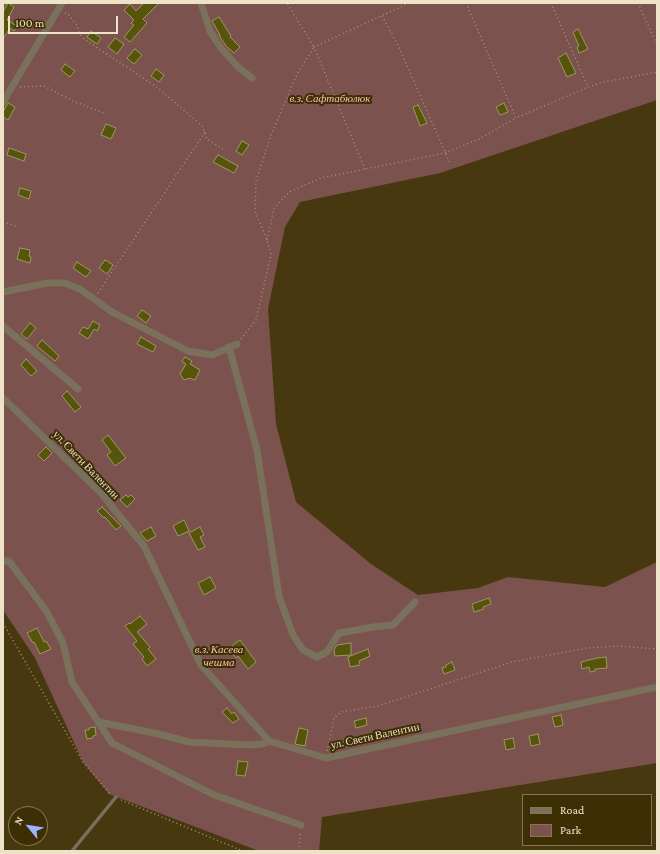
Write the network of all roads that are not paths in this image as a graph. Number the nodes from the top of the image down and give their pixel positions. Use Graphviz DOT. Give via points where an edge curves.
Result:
graph roads {
  1 [pos="62,3"];
  2 [pos="68,3"];
  3 [pos="200,3"];
  4 [pos="58,7"];
  5 [pos="252,78"];
  6 [pos="3,102"];
  7 [pos="3,292"];
  8 [pos="3,326"];
  9 [pos="237,344"];
  10 [pos="229,347"];
  11 [pos="78,389"];
  12 [pos="3,398"];
  13 [pos="3,561"];
  14 [pos="415,602"];
  15 [pos="657,687"];
  16 [pos="99,722"];
  17 [pos="269,741"];
  18 [pos="116,797"];
  19 [pos="301,825"];
  20 [pos="72,851"];
  1 -- 4 [label="street"];
  2 -- 4 [label="street"];
  3 -- 5 [label="street" via="210,31 221,48"];
  4 -- 6 [label="street"];
  7 -- 10 [label="street" via="47,283 64,283 80,289 112,312 188,351 212,355"];
  8 -- 11 [label="street"];
  9 -- 10 [label="street"];
  10 -- 14 [label="street" via="257,450 279,596 293,634 303,650 318,657 327,652 339,633 393,625"];
  12 -- 17 [label="street, ул. Свети Валентин" via="101,493 144,546 201,665"];
  13 -- 16 [label="street" via="9,561 47,612 63,643 72,682"];
  15 -- 17 [label="street, ул. Свети Валентин" via="326,758"];
  16 -- 17 [label="street" via="188,742 249,745"];
  16 -- 19 [label="street" via="112,742 214,795"];
  18 -- 20 [label="lane"];
}
